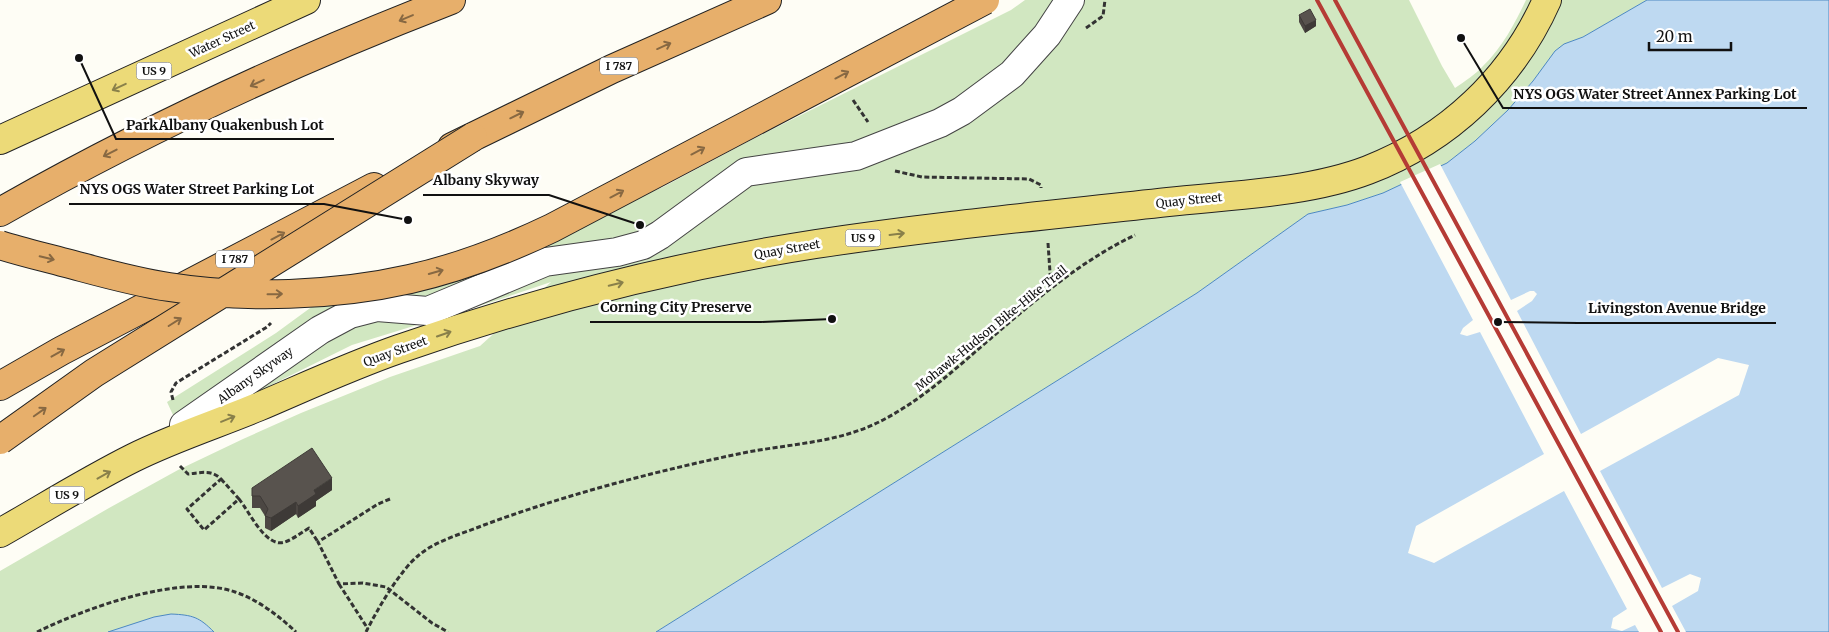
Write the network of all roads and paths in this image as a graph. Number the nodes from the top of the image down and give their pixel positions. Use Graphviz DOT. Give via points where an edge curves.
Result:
graph roads {
  1 [pos="306,0"];
  2 [pos="451,0"];
  3 [pos="767,0"];
  4 [pos="985,0"];
  5 [pos="1070,0"];
  6 [pos="1547,0"];
  7 [pos="850,95"];
  8 [pos="473,136"];
  9 [pos="0,140"];
  10 [pos="856,156"];
  11 [pos="1042,194"];
  12 [pos="0,212"];
  13 [pos="1136,234"];
  14 [pos="1048,242"];
  15 [pos="0,245"];
  16 [pos="1051,288"];
  17 [pos="272,319"];
  18 [pos="0,386"];
  19 [pos="184,425"];
  20 [pos="0,440"];
  21 [pos="186,461"];
  22 [pos="221,479"];
  23 [pos="239,499"];
  24 [pos="390,499"];
  25 [pos="0,532"];
  26 [pos="318,542"];
  27 [pos="338,584"];
  28 [pos="391,591"];
  29 [pos="367,630"];
  30 [pos="36,632"];
  31 [pos="296,632"];
  32 [pos="448,632"];
  1 -- 9 [label="main road, Water Street / US 9, one-way"];
  2 -- 12 [label="highway, one-way" via="272,75 136,140"];
  8 -- 3 [label="highway, I 787, one-way"];
  15 -- 4 [label="highway, one-way, bridge" via="134,281 233,294 347,289 410,279 504,250 552,228"];
  5 -- 10 [label="street, Albany Skyway" via="1033,51 983,97 940,123"];
  25 -- 6 [label="main road, Quay Street / US 9, one-way" via="134,458 328,376 471,325 609,285 817,244 1276,190 1329,182 1366,171 1421,144 1476,103 1510,65"];
  7 -- 10 [label="path" via="869,123 869,138"];
  18 -- 8 [label="highway, I 787, one-way, bridge" via="329,209"];
  20 -- 8 [label="highway, one-way, bridge" via="94,373"];
  10 -- 11 [label="path" via="870,166 922,177 1029,179 1041,185"];
  10 -- 19 [label="street, Albany Skyway" via="746,172 643,245 544,262 428,311 377,307 350,314 320,330"];
  13 -- 16 [label="path, Mohawk-Hudson Bike-Hike Trail" via="1096,256"];
  14 -- 16 [label="path"];
  16 -- 28 [label="path, Mohawk-Hudson Bike-Hike Trail" via="934,388 878,423 858,431 744,453 588,490 497,520 426,550 405,568"];
  17 -- 19 [label="path" via="267,327 175,385 172,398"];
  21 -- 22 [label="path" via="179,464 186,474 210,472"];
  22 -- 23 [label="path"];
  22 -- 23 [label="path" via="187,510 204,530"];
  23 -- 26 [label="path" via="272,541 284,542 309,528"];
  24 -- 26 [label="path"];
  26 -- 27 [label="path"];
  27 -- 28 [label="path" via="376,584"];
  27 -- 29 [label="path"];
  28 -- 29 [label="path, Mohawk-Hudson Bike-Hike Trail"];
  28 -- 32 [label="path"];
  30 -- 31 [label="path" via="99,607 162,590 189,587 235,592 263,606"];
}
